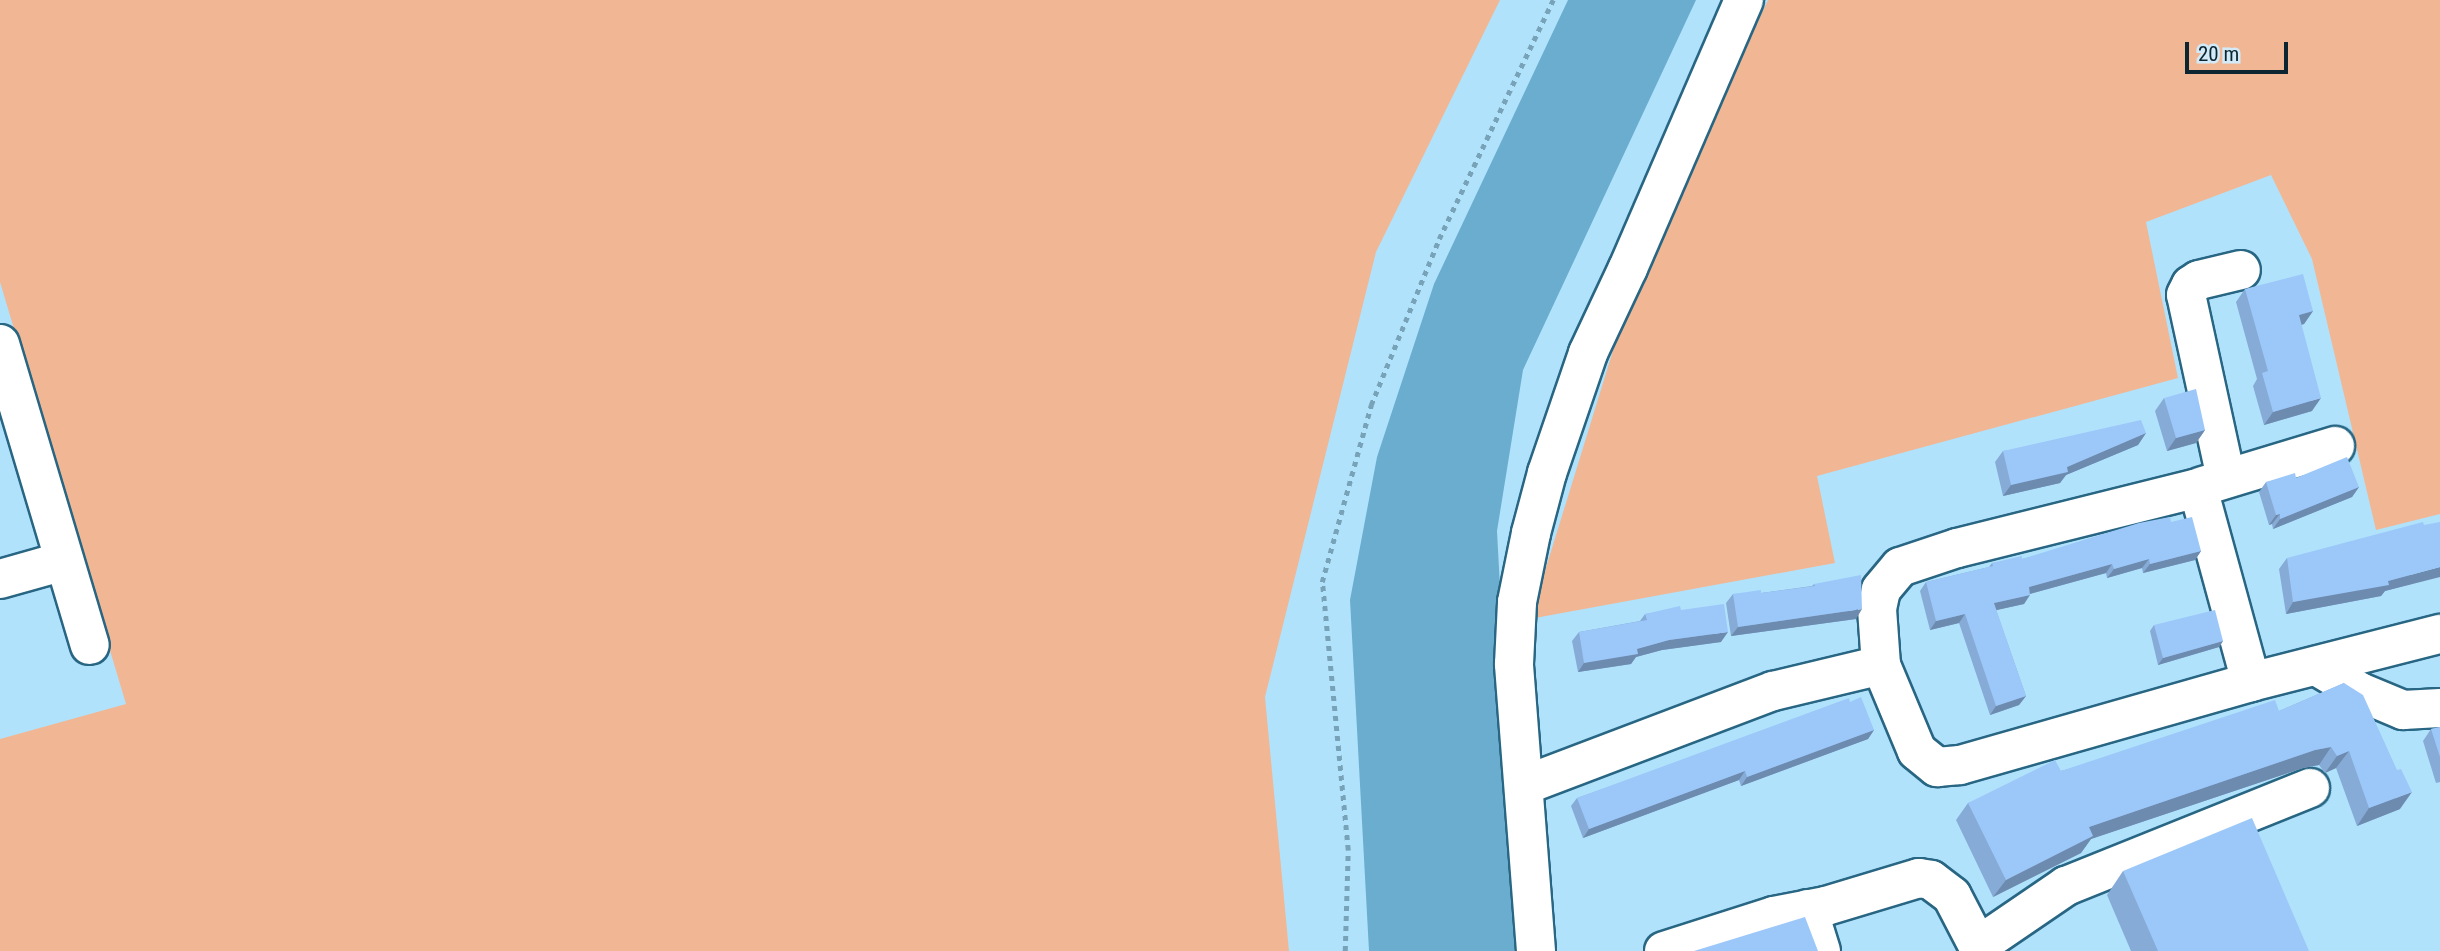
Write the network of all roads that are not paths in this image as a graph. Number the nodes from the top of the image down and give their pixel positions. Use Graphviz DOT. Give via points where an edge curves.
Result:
graph roads {
  1 [pos="1744,0"];
  2 [pos="2241,270"];
  3 [pos="0,344"];
  4 [pos="2335,446"];
  5 [pos="2212,483"];
  6 [pos="64,561"];
  7 [pos="0,579"];
  8 [pos="2440,634"];
  9 [pos="90,645"];
  10 [pos="1881,665"];
  11 [pos="2318,667"];
  12 [pos="2251,682"];
  13 [pos="2440,708"];
  14 [pos="1525,785"];
  15 [pos="2310,788"];
  16 [pos="1808,909"];
  17 [pos="1972,949"];
  18 [pos="1536,951"];
  19 [pos="1664,951"];
  20 [pos="1821,951"];
  1 -- 14 [label="street" via="1588,353 1547,473 1517,602 1514,664"];
  2 -- 5 [label="street" via="2199,280 2186,295"];
  3 -- 6 [label="street"];
  4 -- 5 [label="street"];
  5 -- 10 [label="street" via="1957,548 1900,567 1881,590 1877,609"];
  5 -- 12 [label="street"];
  6 -- 7 [label="street"];
  6 -- 9 [label="street"];
  8 -- 11 [label="street"];
  10 -- 12 [label="street" via="1917,751 1937,766 1960,765"];
  10 -- 14 [label="street" via="1773,691"];
  11 -- 12 [label="street"];
  11 -- 13 [label="street" via="2403,710"];
  14 -- 18 [label="street"];
  15 -- 17 [label="street" via="2066,886"];
  16 -- 17 [label="street" via="1919,878 1931,880 1952,895"];
  16 -- 19 [label="street"];
  16 -- 20 [label="street"];
}
